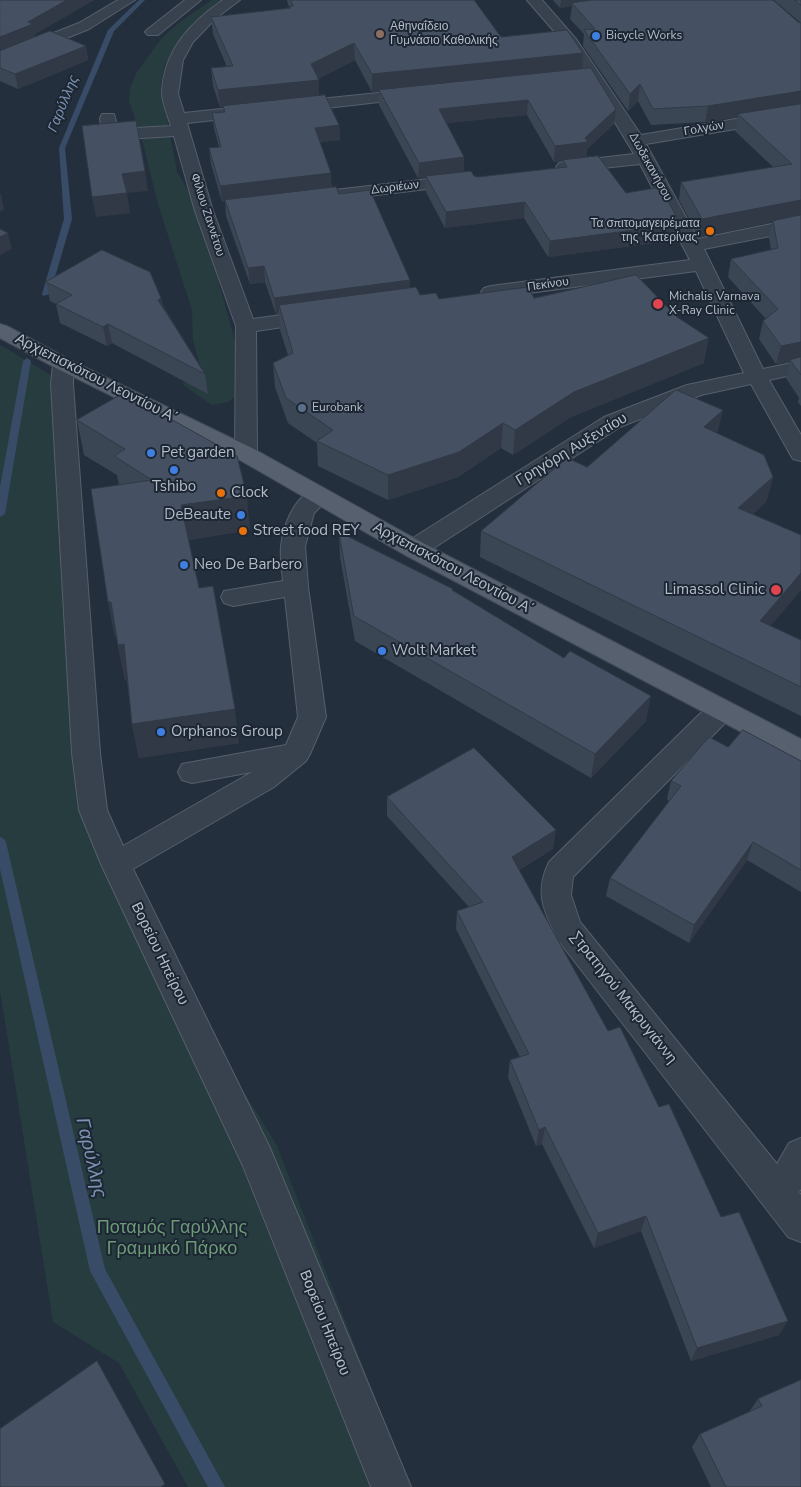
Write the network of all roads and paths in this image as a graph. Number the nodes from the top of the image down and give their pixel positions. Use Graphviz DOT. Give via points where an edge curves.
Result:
graph roads {
  1 [pos="128,0"];
  2 [pos="194,0"];
  3 [pos="233,0"];
  4 [pos="534,0"];
  5 [pos="567,13"];
  6 [pos="549,16"];
  7 [pos="153,32"];
  8 [pos="0,60"];
  9 [pos="595,76"];
  10 [pos="576,78"];
  11 [pos="430,93"];
  12 [pos="801,113"];
  13 [pos="108,118"];
  14 [pos="179,124"];
  15 [pos="636,141"];
  16 [pos="645,158"];
  17 [pos="547,170"];
  18 [pos="478,178"];
  19 [pos="322,197"];
  20 [pos="224,209"];
  21 [pos="204,211"];
  22 [pos="801,224"];
  23 [pos="693,246"];
  24 [pos="702,264"];
  25 [pos="469,295"];
  26 [pos="333,314"];
  27 [pos="246,326"];
  28 [pos="0,330"];
  29 [pos="63,364"];
  30 [pos="801,366"];
  31 [pos="756,375"];
  32 [pos="246,454"];
  33 [pos="801,454"];
  34 [pos="319,496"];
  35 [pos="414,549"];
  36 [pos="296,587"];
  37 [pos="233,598"];
  38 [pos="721,710"];
  39 [pos="801,751"];
  40 [pos="296,754"];
  41 [pos="192,772"];
  42 [pos="116,864"];
  43 [pos="801,1155"];
  44 [pos="779,1194"];
  45 [pos="801,1224"];
  46 [pos="391,1487"];
  1 -- 8 [label="street" via="84,26"];
  2 -- 7 [label="street"];
  3 -- 14 [label="street, Φίλιου Ζαννέτου" via="187,40 175,60 170,94"];
  4 -- 6 [label="street, Δωδεκανήσου"];
  5 -- 6 [label="street"];
  6 -- 9 [label="street, Δωδεκανήσου"];
  9 -- 10 [label="street"];
  9 -- 15 [label="street, Δωδεκανήσου"];
  11 -- 14 [label="street" via="270,109"];
  12 -- 15 [label="street, Γολγών"];
  13 -- 14 [label="street" via="110,135"];
  14 -- 21 [label="street, Φίλιου Ζαννέτου"];
  15 -- 16 [label="street, Δωδεκανήσου"];
  16 -- 17 [label="street"];
  16 -- 23 [label="street, Δωδεκανήσου"];
  18 -- 19 [label="street, Δωριέων"];
  20 -- 21 [label="street"];
  21 -- 27 [label="street, Φίλιου Ζαννέτου"];
  22 -- 23 [label="street"];
  23 -- 24 [label="street, Δωδεκανήσου"];
  24 -- 25 [label="street, Πεκίνου"];
  24 -- 31 [label="street, Δωδεκανήσου"];
  26 -- 27 [label="street"];
  27 -- 32 [label="street, Φίλιου Ζαννέτου"];
  28 -- 29 [label="main road, Αρχιεπισκόπου Λεοντίου Α΄"];
  29 -- 32 [label="main road, Αρχιεπισκόπου Λεοντίου Α΄"];
  29 -- 42 [label="street, Βορείου Ηπείρου" via="86,753 93,810"];
  30 -- 31 [label="street, Γρηγόρη Αυξεντίου"];
  31 -- 33 [label="street, Δωδεκανήσου"];
  31 -- 35 [label="street, Γρηγόρη Αυξεντίου" via="694,390 612,422"];
  32 -- 34 [label="main road, Αρχιεπισκόπου Λεοντίου Α΄"];
  34 -- 35 [label="main road, Αρχιεπισκόπου Λεοντίου Α΄"];
  34 -- 36 [label="street" via="304,510 293,546"];
  35 -- 38 [label="main road, Αρχιεπισκόπου Λεοντίου Α΄"];
  36 -- 37 [label="street"];
  36 -- 40 [label="street" via="312,717"];
  38 -- 39 [label="main road, Αρχιεπισκόπου Λεοντίου Α΄"];
  38 -- 44 [label="street, Στρατηγού Μακρυγιάννη" via="560,871 554,884 556,904 569,931"];
  40 -- 41 [label="street"];
  40 -- 42 [label="street" via="264,779"];
  42 -- 46 [label="street, Βορείου Ηπείρου" via="258,1160"];
  43 -- 44 [label="street"];
  44 -- 45 [label="street, Στρατηγού Μακρυγιάννη"];
}
